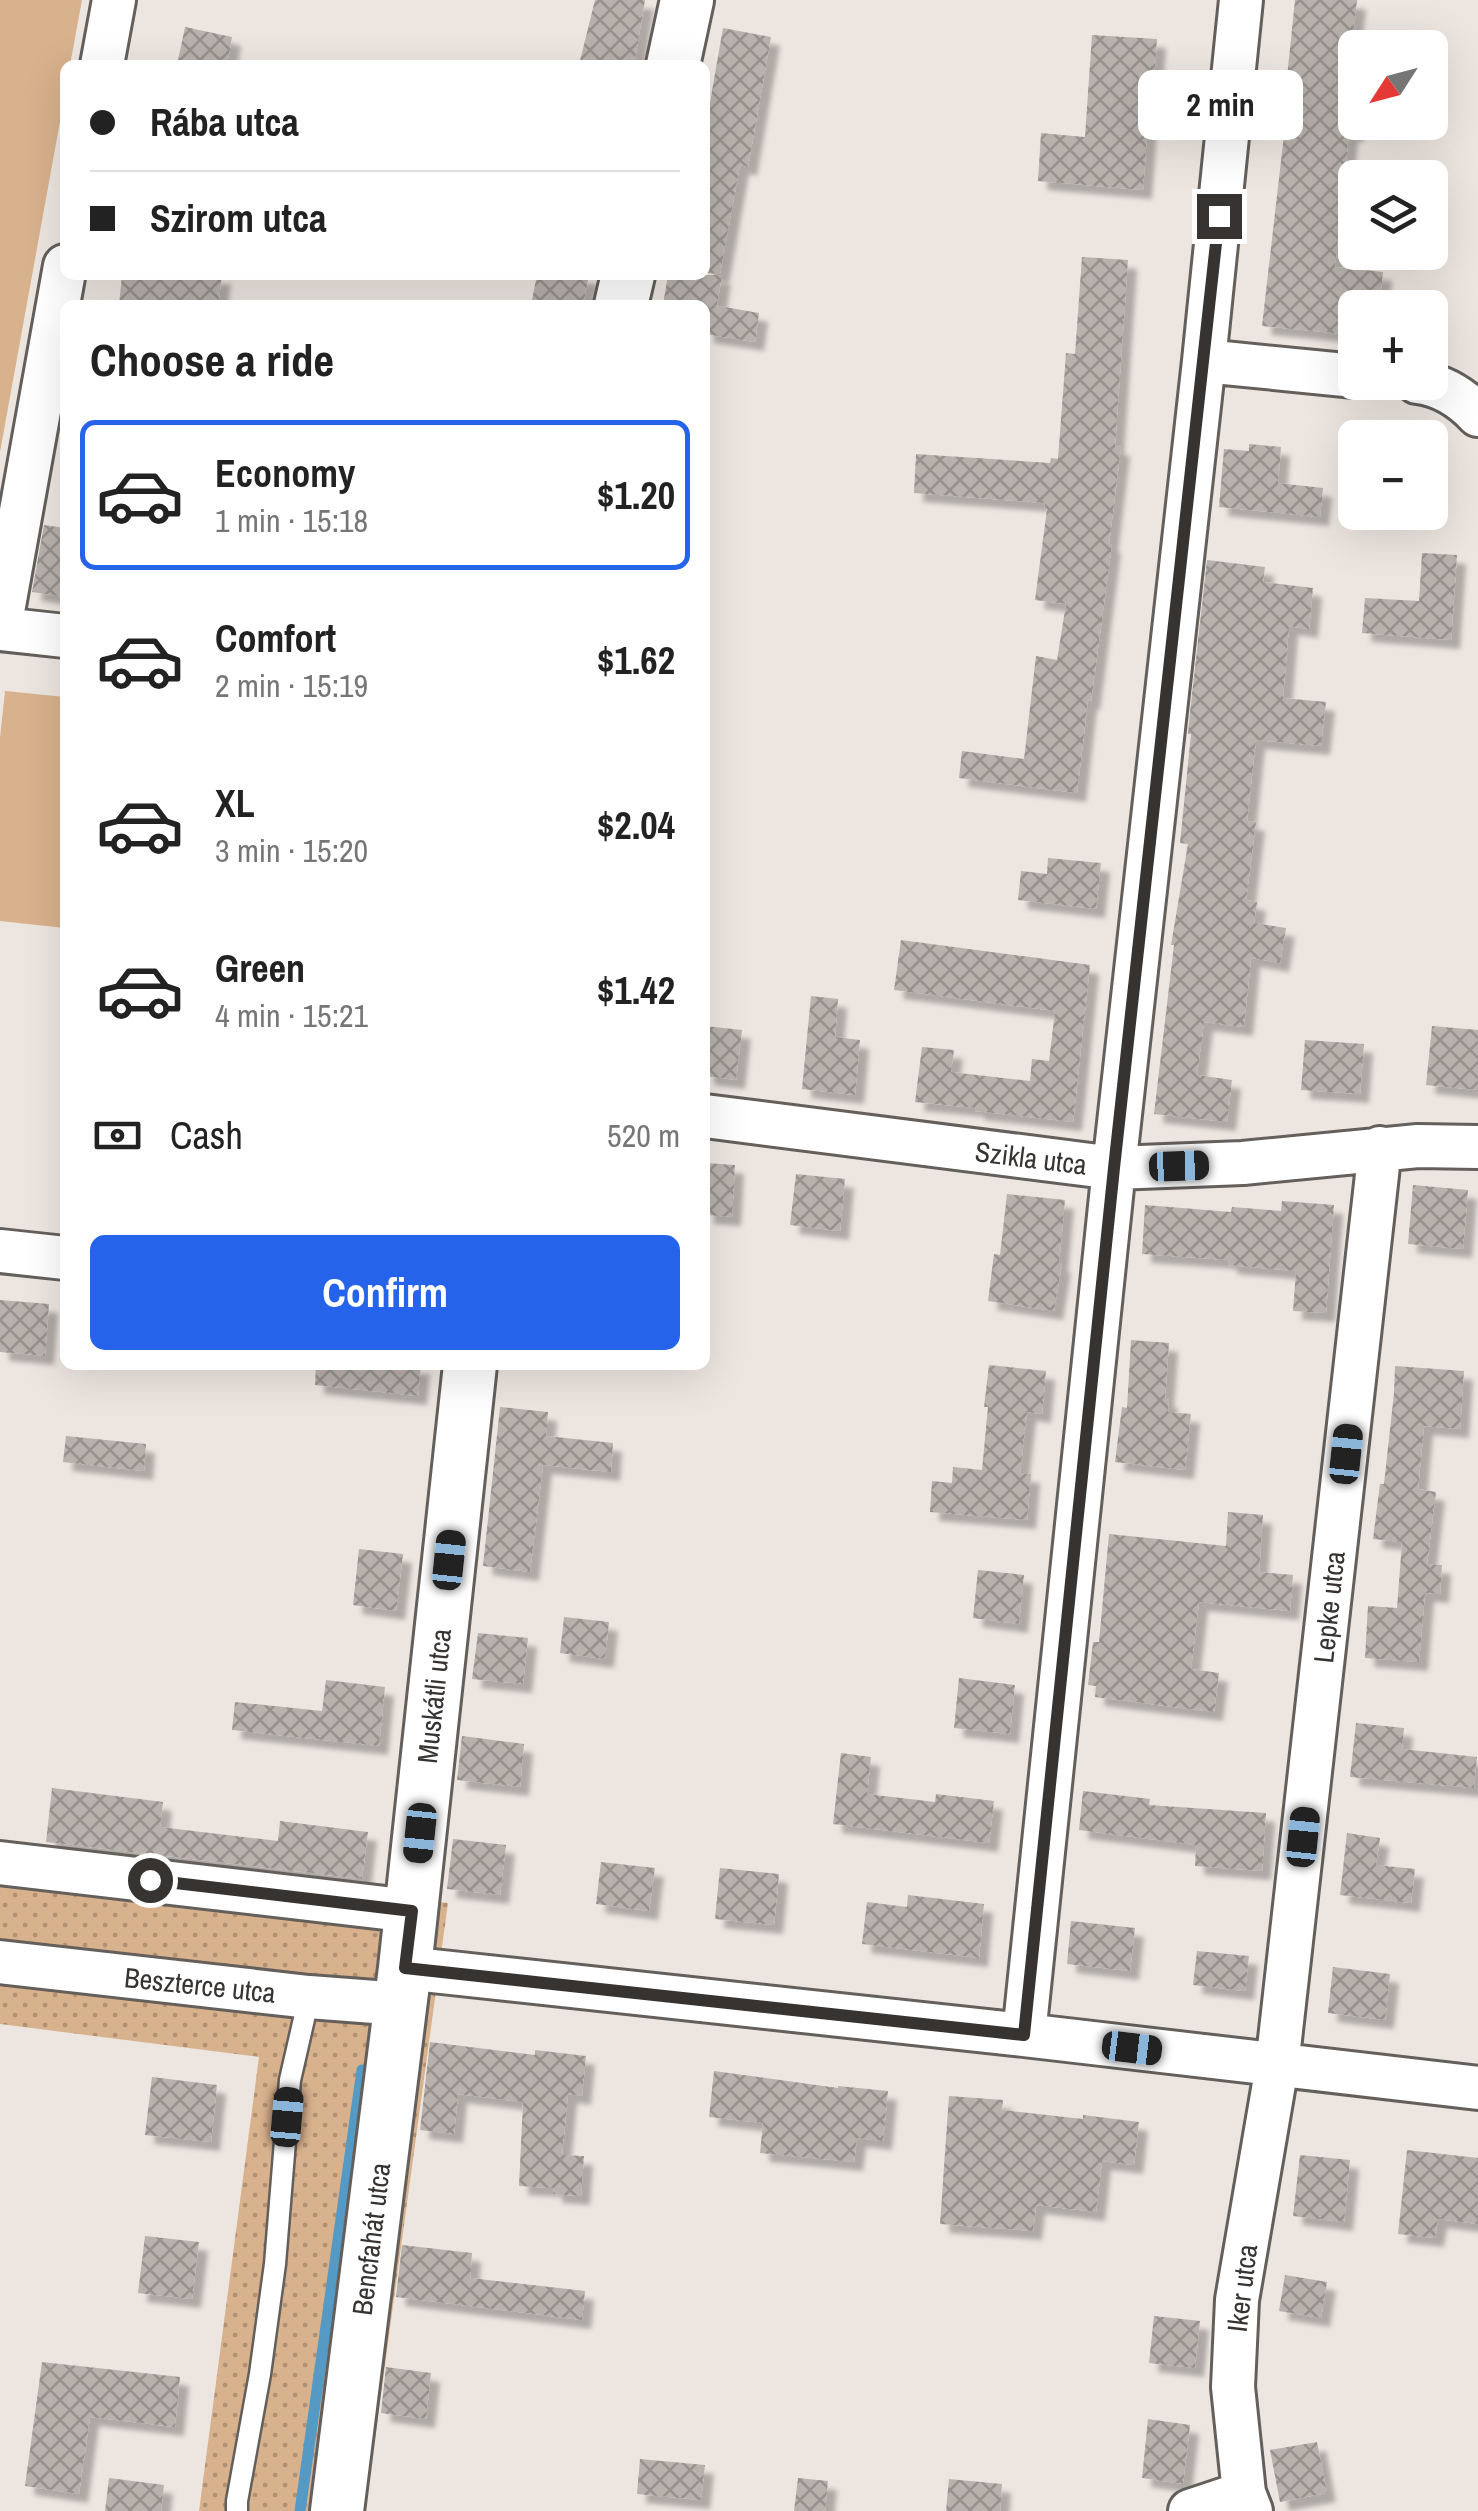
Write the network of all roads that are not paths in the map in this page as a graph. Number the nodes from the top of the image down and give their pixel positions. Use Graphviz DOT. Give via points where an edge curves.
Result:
graph roads {
  1 [pos="114,0"];
  2 [pos="687,0"];
  3 [pos="1241,0"];
  4 [pos="103,60"];
  5 [pos="674,60"];
  6 [pos="62,280"];
  7 [pos="1204,361"];
  8 [pos="1338,374"];
  9 [pos="1448,392"];
  10 [pos="1478,416"];
  11 [pos="0,629"];
  12 [pos="60,635"];
  13 [pos="710,1117"];
  14 [pos="1380,1148"];
  15 [pos="1478,1148"];
  16 [pos="1114,1168"];
  17 [pos="0,1250"];
  18 [pos="60,1257"];
  19 [pos="469,1370"];
  20 [pos="0,1863"];
  21 [pos="412,1911"];
  22 [pos="0,1962"];
  23 [pos="403,1986"];
  24 [pos="308,1997"];
  25 [pos="1024,2035"];
  26 [pos="1278,2066"];
  27 [pos="1478,2088"];
  28 [pos="1247,2502"];
  29 [pos="237,2511"];
  30 [pos="337,2511"];
  31 [pos="1190,2511"];
  1 -- 4 [label="street"];
  2 -- 5 [label="street"];
  3 -- 7 [label="street"];
  6 -- 11 [label="street"];
  7 -- 8 [label="street"];
  7 -- 16 [label="street"];
  9 -- 10 [label="street"];
  11 -- 12 [label="street"];
  13 -- 16 [label="street, Szikla utca"];
  14 -- 15 [label="street, Szikla utca"];
  14 -- 16 [label="street, Szikla utca"];
  14 -- 26 [label="street, Lepke utca"];
  16 -- 25 [label="street"];
  17 -- 18 [label="street"];
  19 -- 21 [label="street, Muskátli utca"];
  20 -- 21 [label="street"];
  21 -- 23 [label="street, Muskátli utca"];
  22 -- 24 [label="street, Beszterce utca"];
  23 -- 24 [label="street, Beszterce utca"];
  23 -- 25 [label="street, Beszterce utca"];
  23 -- 30 [label="street, Bencfahát utca"];
  24 -- 29 [label="lane" via="290,2080 274,2264"];
  25 -- 26 [label="street, Beszterce utca"];
  26 -- 27 [label="street, Beszterce utca"];
  26 -- 28 [label="street, Iker utca" via="1237,2300 1234,2387"];
  28 -- 31 [label="street"];
}
